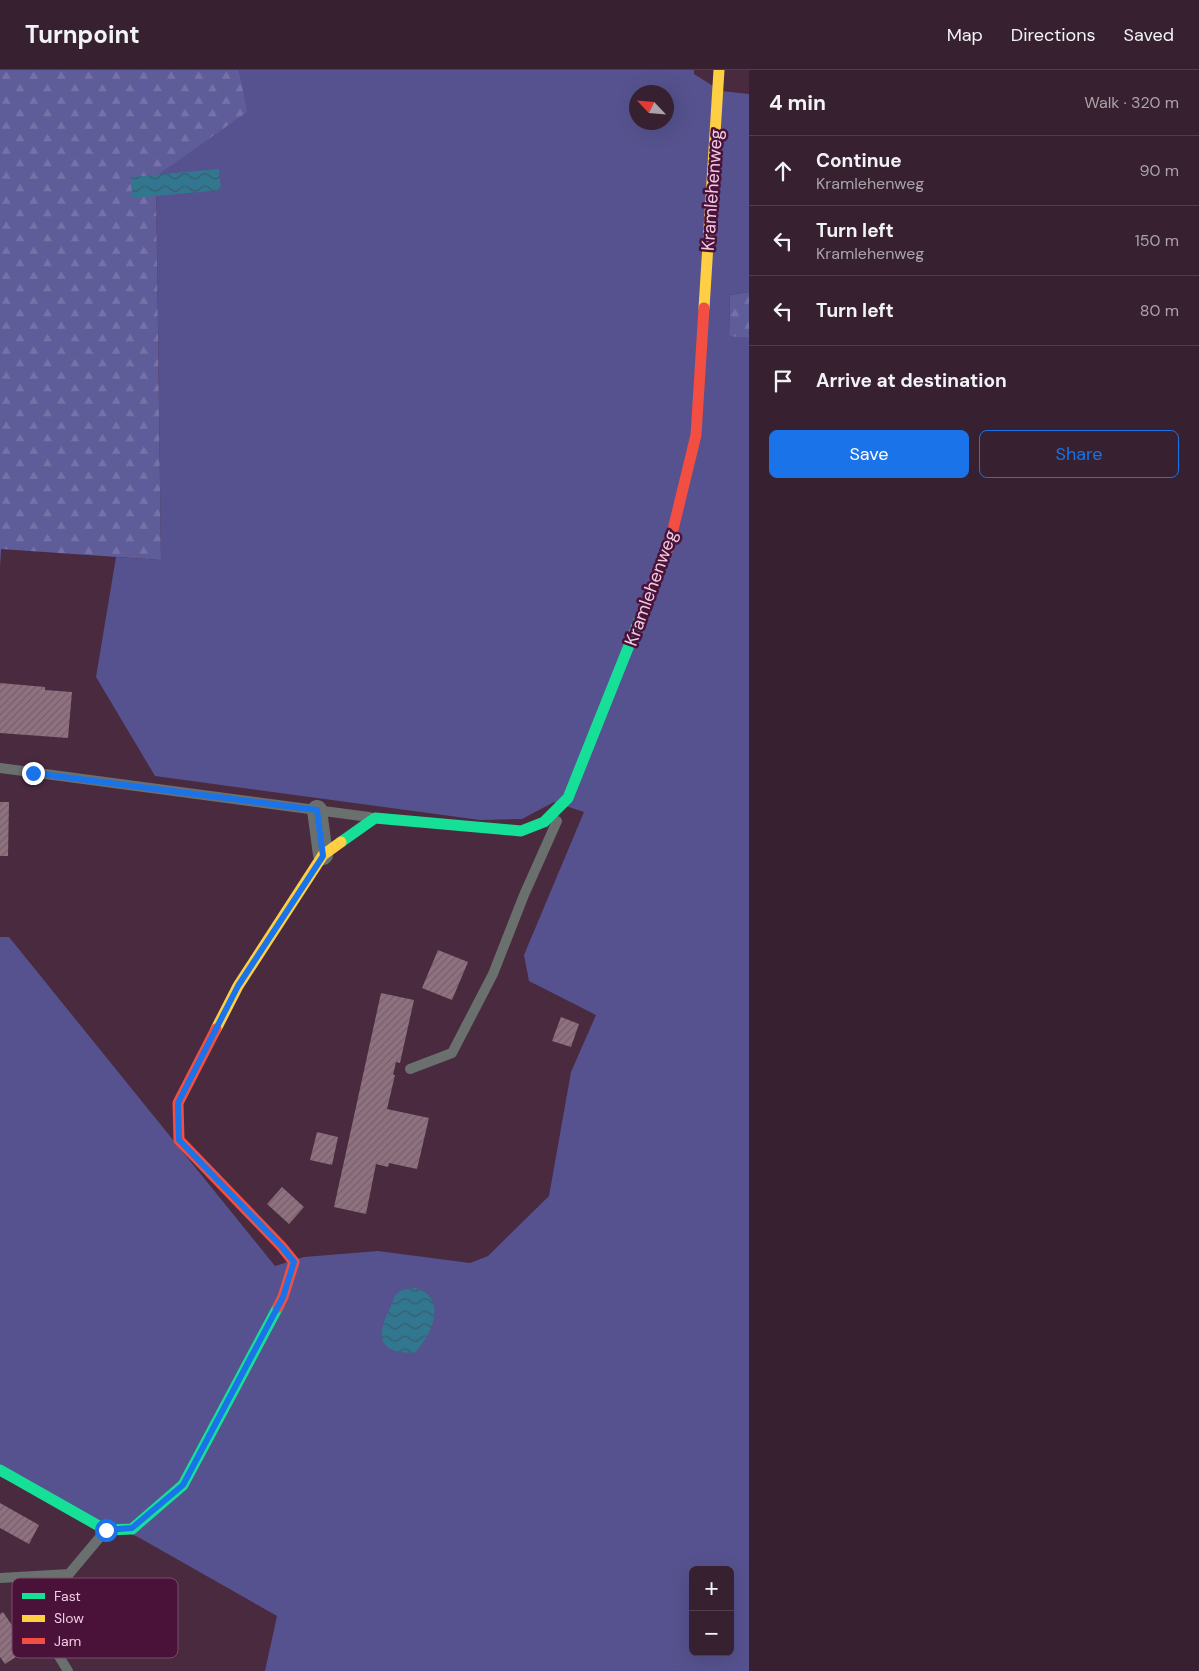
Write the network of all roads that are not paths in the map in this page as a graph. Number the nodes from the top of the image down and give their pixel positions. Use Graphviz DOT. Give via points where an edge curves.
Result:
graph roads {
  1 [pos="719,70"];
  2 [pos="0,768"];
  3 [pos="568,798"];
  4 [pos="317,810"];
  5 [pos="374,818"];
  6 [pos="323,856"];
  7 [pos="410,1069"];
  8 [pos="0,1470"];
  9 [pos="106,1530"];
  10 [pos="69,1574"];
  11 [pos="0,1578"];
  12 [pos="67,1578"];
  13 [pos="60,1658"];
  14 [pos="68,1671"];
  1 -- 3 [label="street, Kramlehenweg" via="696,435 669,546"];
  2 -- 4 [label="lane"];
  3 -- 5 [label="street, Kramlehenweg" via="544,822 520,830"];
  3 -- 7 [label="lane" via="493,974 452,1053"];
  4 -- 5 [label="lane"];
  4 -- 6 [label="street"];
  5 -- 6 [label="street"];
  6 -- 9 [label="street" via="238,986 178,1103 179,1140 294,1262 286,1288 183,1485 132,1528"];
  8 -- 9 [label="street"];
  9 -- 10 [label="lane"];
  10 -- 11 [label="lane"];
  10 -- 12 [label="lane"];
  13 -- 14 [label="lane"];
}
